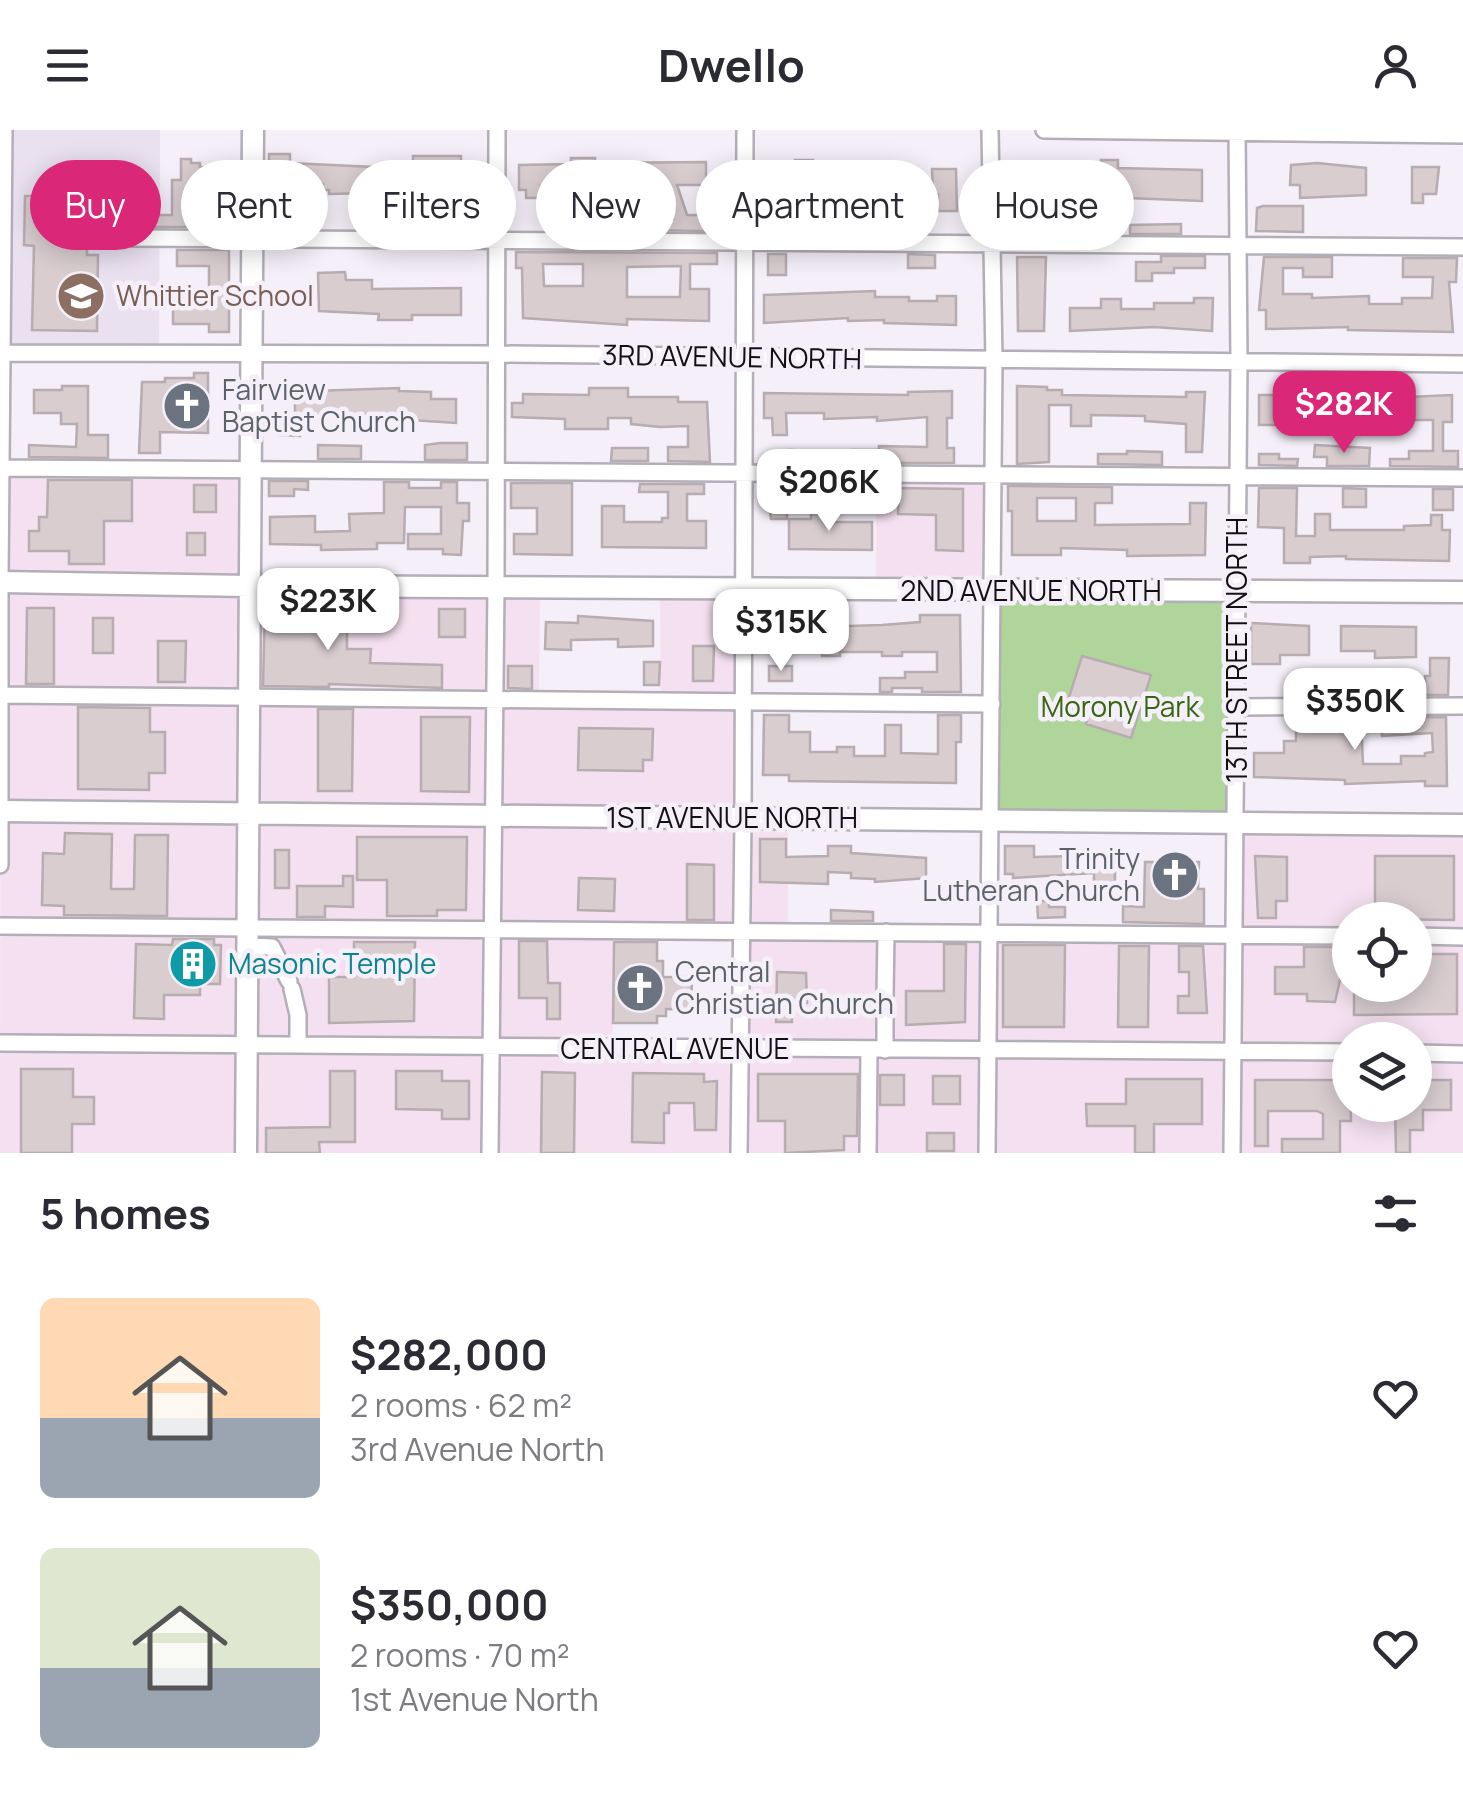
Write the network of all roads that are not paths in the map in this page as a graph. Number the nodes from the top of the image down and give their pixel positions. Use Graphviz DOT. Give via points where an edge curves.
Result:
graph roads {
  1 [pos="4,130"];
  2 [pos="253,130"];
  3 [pos="497,130"];
  4 [pos="745,130"];
  5 [pos="990,130"];
  6 [pos="1044,130"];
  7 [pos="1237,131"];
  8 [pos="1463,134"];
  9 [pos="253,160"];
  10 [pos="497,160"];
  11 [pos="745,160"];
  12 [pos="991,160"];
  13 [pos="516,241"];
  14 [pos="696,242"];
  15 [pos="1134,245"];
  16 [pos="1238,246"];
  17 [pos="1463,247"];
  18 [pos="253,250"];
  19 [pos="496,250"];
  20 [pos="744,250"];
  21 [pos="992,250"];
  22 [pos="1,353"];
  23 [pos="253,354"];
  24 [pos="496,354"];
  25 [pos="744,356"];
  26 [pos="994,361"];
  27 [pos="1239,361"];
  28 [pos="1463,364"];
  29 [pos="1,468"];
  30 [pos="252,468"];
  31 [pos="496,472"];
  32 [pos="743,474"];
  33 [pos="992,474"];
  34 [pos="1238,477"];
  35 [pos="1463,478"];
  36 [pos="0,580"];
  37 [pos="250,586"];
  38 [pos="496,588"];
  39 [pos="743,589"];
  40 [pos="0,590"];
  41 [pos="990,591"];
  42 [pos="1237,591"];
  43 [pos="1463,592"];
  44 [pos="0,695"];
  45 [pos="250,697"];
  46 [pos="495,700"];
  47 [pos="743,701"];
  48 [pos="992,704"];
  49 [pos="1463,706"];
  50 [pos="1236,707"];
  51 [pos="0,810"];
  52 [pos="250,814"];
  53 [pos="494,818"];
  54 [pos="743,818"];
  55 [pos="989,819"];
  56 [pos="1235,824"];
  57 [pos="1463,825"];
  58 [pos="0,865"];
  59 [pos="0,926"];
  60 [pos="492,930"];
  61 [pos="741,930"];
  62 [pos="886,932"];
  63 [pos="989,932"];
  64 [pos="1234,935"];
  65 [pos="1332,936"];
  66 [pos="1432,936"];
  67 [pos="1463,937"];
  68 [pos="249,938"];
  69 [pos="0,1043"];
  70 [pos="249,1044"];
  71 [pos="298,1046"];
  72 [pos="491,1048"];
  73 [pos="739,1049"];
  74 [pos="877,1050"];
  75 [pos="988,1050"];
  76 [pos="1233,1050"];
  77 [pos="1332,1052"];
  78 [pos="1432,1053"];
  79 [pos="1463,1054"];
  80 [pos="246,1153"];
  81 [pos="490,1153"];
  82 [pos="738,1153"];
  83 [pos="868,1153"];
  84 [pos="987,1153"];
  85 [pos="1232,1153"];
  1 -- 22 [label="street"];
  2 -- 9 [label="main road"];
  3 -- 10 [label="street"];
  4 -- 11 [label="street"];
  5 -- 12 [label="street"];
  6 -- 7 [label="street"];
  7 -- 8 [label="street"];
  7 -- 16 [label="street, 13TH STREET NORTH"];
  13 -- 14 [label="street"];
  15 -- 16 [label="street"];
  16 -- 17 [label="street"];
  16 -- 27 [label="street, 13TH STREET NORTH"];
  18 -- 23 [label="main road"];
  19 -- 24 [label="street"];
  20 -- 25 [label="street"];
  21 -- 26 [label="street"];
  22 -- 23 [label="street, 3RD AVENUE NORTH"];
  22 -- 29 [label="street"];
  23 -- 24 [label="street, 3RD AVENUE NORTH"];
  23 -- 30 [label="main road"];
  24 -- 25 [label="street, 3RD AVENUE NORTH"];
  24 -- 31 [label="street"];
  25 -- 26 [label="street, 3RD AVENUE NORTH"];
  25 -- 32 [label="street"];
  26 -- 27 [label="street, 3RD AVENUE NORTH"];
  26 -- 33 [label="street"];
  27 -- 28 [label="street, 3RD AVENUE NORTH"];
  27 -- 34 [label="street, 13TH STREET NORTH"];
  29 -- 30 [label="street"];
  29 -- 36 [label="street"];
  30 -- 31 [label="street"];
  30 -- 37 [label="main road"];
  31 -- 32 [label="street"];
  31 -- 38 [label="street"];
  32 -- 33 [label="street"];
  32 -- 39 [label="street"];
  33 -- 34 [label="street"];
  33 -- 41 [label="street"];
  34 -- 35 [label="street"];
  34 -- 42 [label="street, 13TH STREET NORTH"];
  36 -- 37 [label="main road, 2ND AVENUE NORTH"];
  37 -- 38 [label="main road, 2ND AVENUE NORTH"];
  37 -- 45 [label="main road"];
  38 -- 39 [label="main road, 2ND AVENUE NORTH"];
  38 -- 46 [label="street"];
  39 -- 41 [label="main road, 2ND AVENUE NORTH"];
  39 -- 47 [label="street"];
  40 -- 44 [label="street"];
  41 -- 42 [label="main road, 2ND AVENUE NORTH"];
  41 -- 48 [label="street"];
  42 -- 43 [label="main road, 2ND AVENUE NORTH"];
  42 -- 50 [label="street, 13TH STREET NORTH"];
  44 -- 45 [label="street"];
  44 -- 51 [label="street"];
  45 -- 46 [label="street"];
  45 -- 52 [label="main road"];
  46 -- 47 [label="street"];
  46 -- 53 [label="street"];
  47 -- 48 [label="street"];
  47 -- 54 [label="street"];
  48 -- 55 [label="street"];
  49 -- 50 [label="street"];
  50 -- 56 [label="street, 13TH STREET NORTH"];
  51 -- 52 [label="main road, 1ST AVENUE NORTH"];
  51 -- 58 [label="street"];
  52 -- 53 [label="main road, 1ST AVENUE NORTH"];
  52 -- 68 [label="main road"];
  53 -- 54 [label="main road, 1ST AVENUE NORTH"];
  53 -- 60 [label="street"];
  54 -- 55 [label="main road, 1ST AVENUE NORTH"];
  54 -- 61 [label="street"];
  55 -- 56 [label="main road, 1ST AVENUE NORTH"];
  55 -- 63 [label="street"];
  56 -- 57 [label="main road, 1ST AVENUE NORTH"];
  56 -- 64 [label="street, 13TH STREET NORTH"];
  59 -- 68 [label="street"];
  60 -- 61 [label="street"];
  60 -- 68 [label="street"];
  60 -- 72 [label="street"];
  61 -- 62 [label="street"];
  61 -- 73 [label="street"];
  62 -- 63 [label="street"];
  62 -- 74 [label="street"];
  63 -- 64 [label="street"];
  63 -- 75 [label="street"];
  64 -- 65 [label="street"];
  64 -- 76 [label="street, 13TH STREET NORTH"];
  66 -- 67 [label="street"];
  68 -- 70 [label="main road"];
  68 -- 71 [label="street" via="272,947 290,985"];
  69 -- 70 [label="street, CENTRAL AVENUE"];
  70 -- 71 [label="street, CENTRAL AVENUE"];
  70 -- 80 [label="main road"];
  71 -- 72 [label="street, CENTRAL AVENUE"];
  72 -- 73 [label="street, CENTRAL AVENUE"];
  72 -- 81 [label="street"];
  73 -- 74 [label="street, CENTRAL AVENUE"];
  73 -- 82 [label="street"];
  74 -- 75 [label="street, CENTRAL AVENUE"];
  74 -- 83 [label="street"];
  75 -- 76 [label="street, CENTRAL AVENUE"];
  75 -- 84 [label="street"];
  76 -- 77 [label="street, CENTRAL AVENUE"];
  76 -- 85 [label="street, 13TH STREET NORTH"];
  78 -- 79 [label="street"];
}
